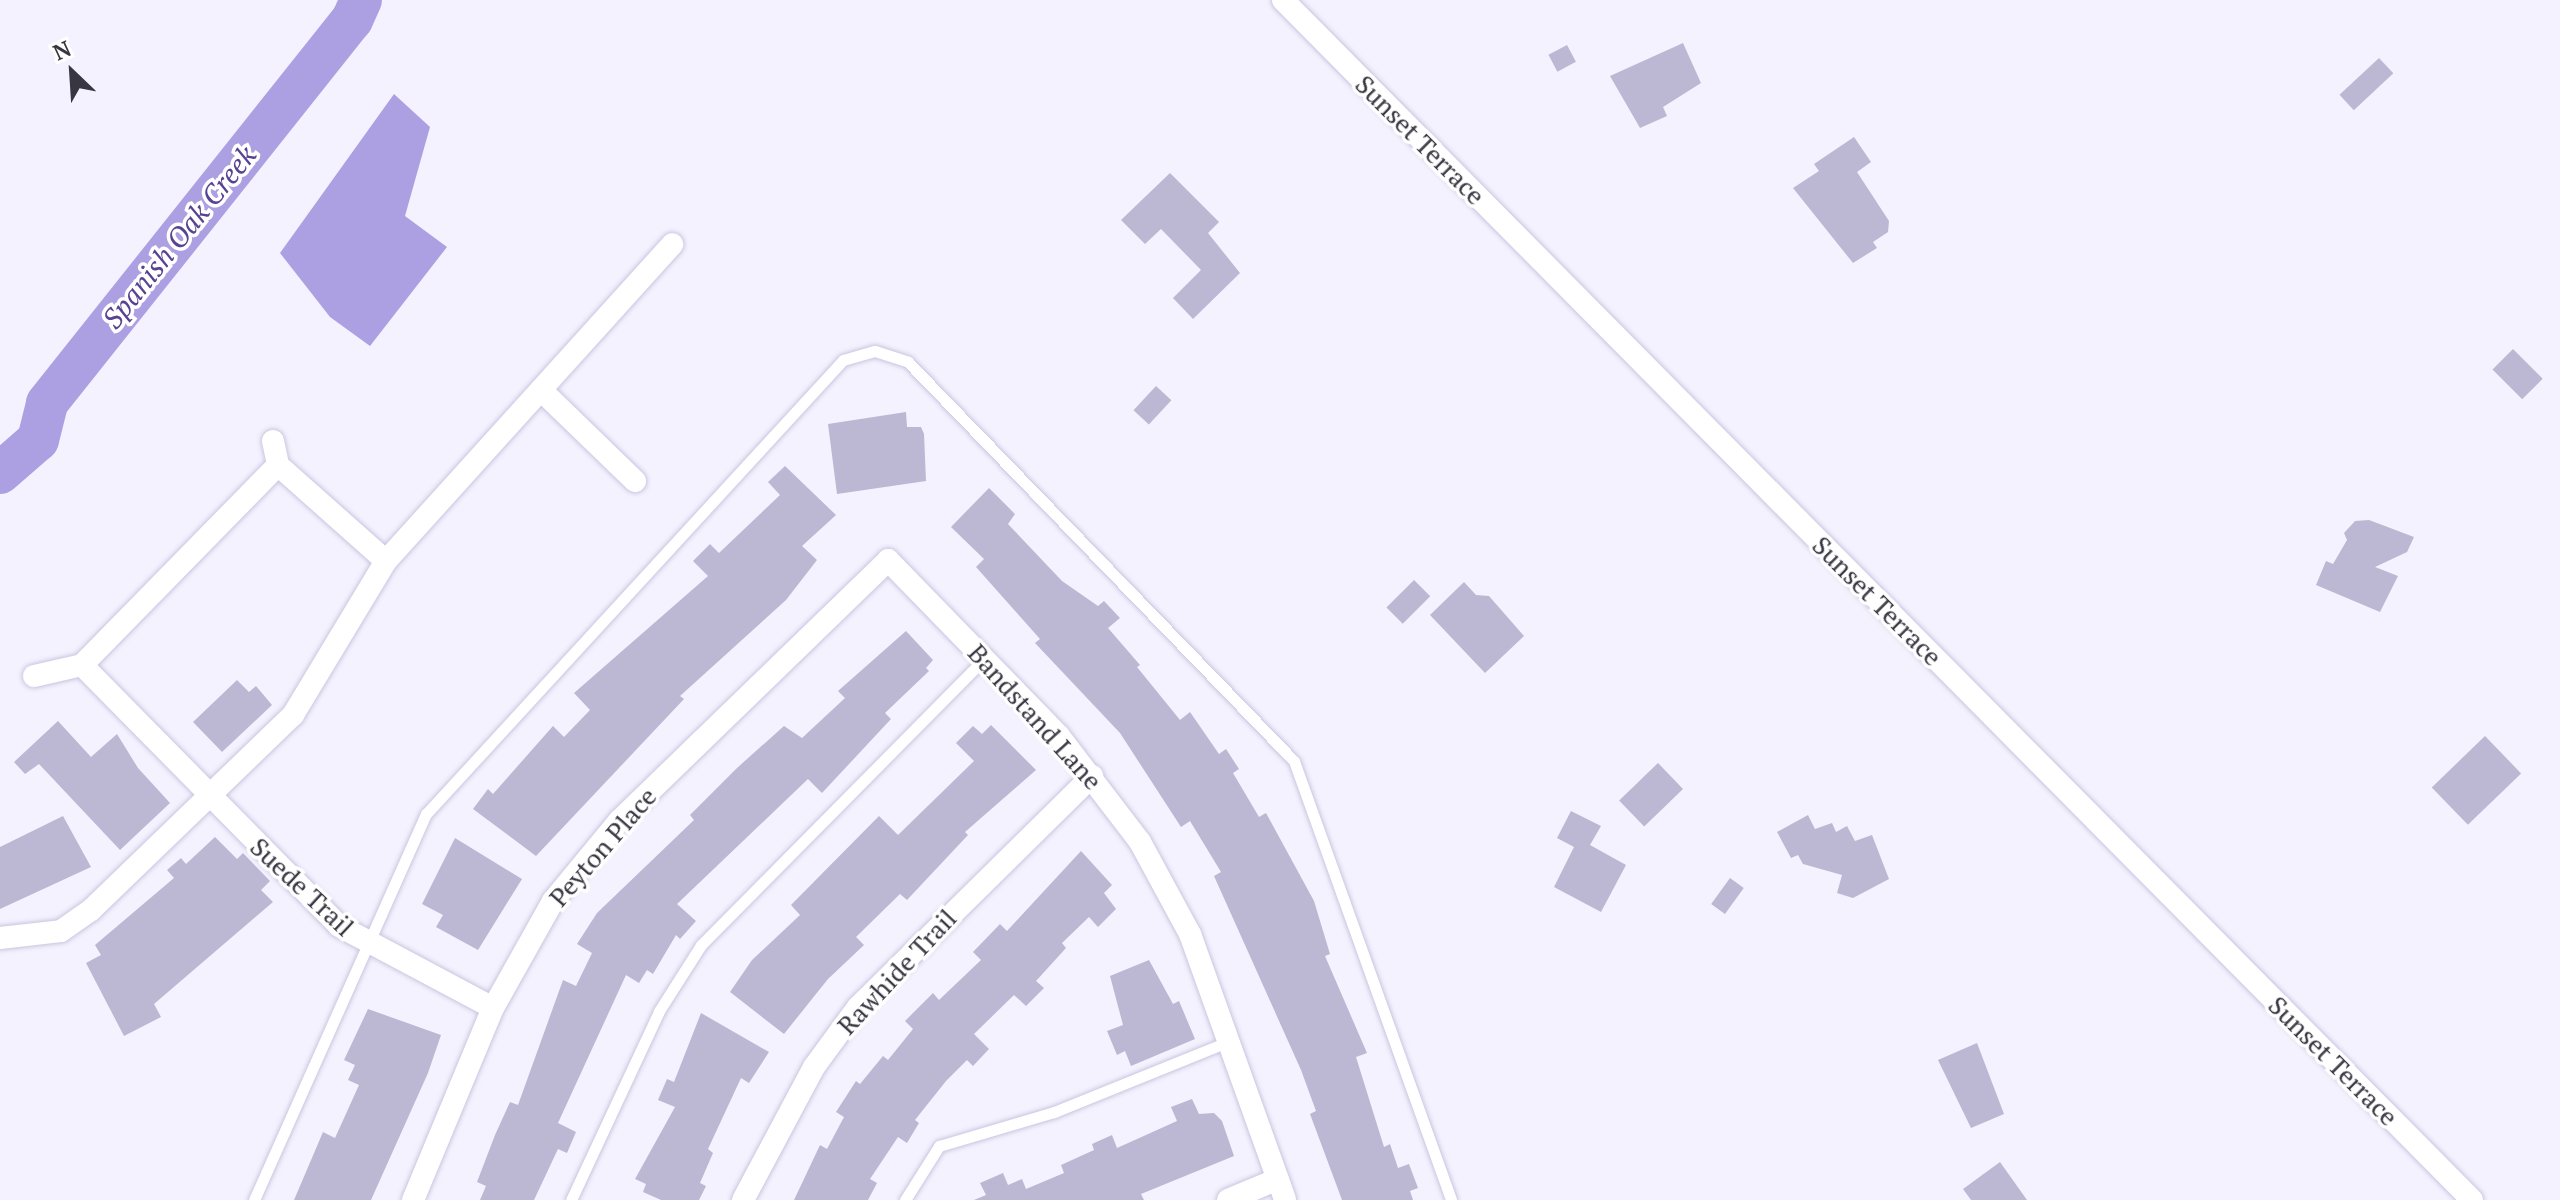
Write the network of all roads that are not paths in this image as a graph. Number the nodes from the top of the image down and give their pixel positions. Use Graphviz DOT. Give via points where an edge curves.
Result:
graph roads {
  1 [pos="1283,0"];
  2 [pos="672,244"];
  3 [pos="541,390"];
  4 [pos="273,441"];
  5 [pos="278,465"];
  6 [pos="635,481"];
  7 [pos="888,560"];
  8 [pos="386,561"];
  9 [pos="984,659"];
  10 [pos="82,665"];
  11 [pos="34,676"];
  12 [pos="1092,776"];
  13 [pos="206,795"];
  14 [pos="0,938"];
  15 [pos="369,947"];
  16 [pos="493,1008"];
  17 [pos="1230,1041"];
  18 [pos="1282,1189"];
  19 [pos="254,1200"];
  20 [pos="413,1200"];
  21 [pos="571,1200"];
  22 [pos="743,1200"];
  23 [pos="905,1200"];
  24 [pos="1228,1200"];
  25 [pos="1451,1200"];
  26 [pos="2472,1200"];
  1 -- 26 [label="street, Sunset Terrace"];
  2 -- 3 [label="street"];
  3 -- 6 [label="street"];
  3 -- 8 [label="street"];
  4 -- 5 [label="street"];
  5 -- 8 [label="street"];
  5 -- 10 [label="street"];
  7 -- 9 [label="street, Bandstand Lane"];
  7 -- 16 [label="street, Peyton Place" via="619,821 553,901"];
  8 -- 13 [label="street" via="293,715"];
  9 -- 12 [label="street, Bandstand Lane"];
  9 -- 21 [label="lane" via="701,945 659,1011"];
  10 -- 11 [label="street"];
  10 -- 13 [label="street, Suede Trail"];
  12 -- 17 [label="street, Bandstand Lane" via="1140,842 1190,934"];
  12 -- 22 [label="street, Rawhide Trail" via="858,1007 814,1067"];
  13 -- 14 [label="street" via="91,910 61,931"];
  13 -- 15 [label="street, Suede Trail" via="339,926"];
  15 -- 16 [label="street, Suede Trail"];
  15 -- 19 [label="lane"];
  15 -- 25 [label="lane" via="426,814 843,360 875,351 908,362 1294,761"];
  16 -- 20 [label="street, Peyton Place"];
  17 -- 18 [label="street, Bandstand Lane"];
  17 -- 23 [label="lane" via="1054,1112 939,1146"];
  18 -- 24 [label="street"];
}
